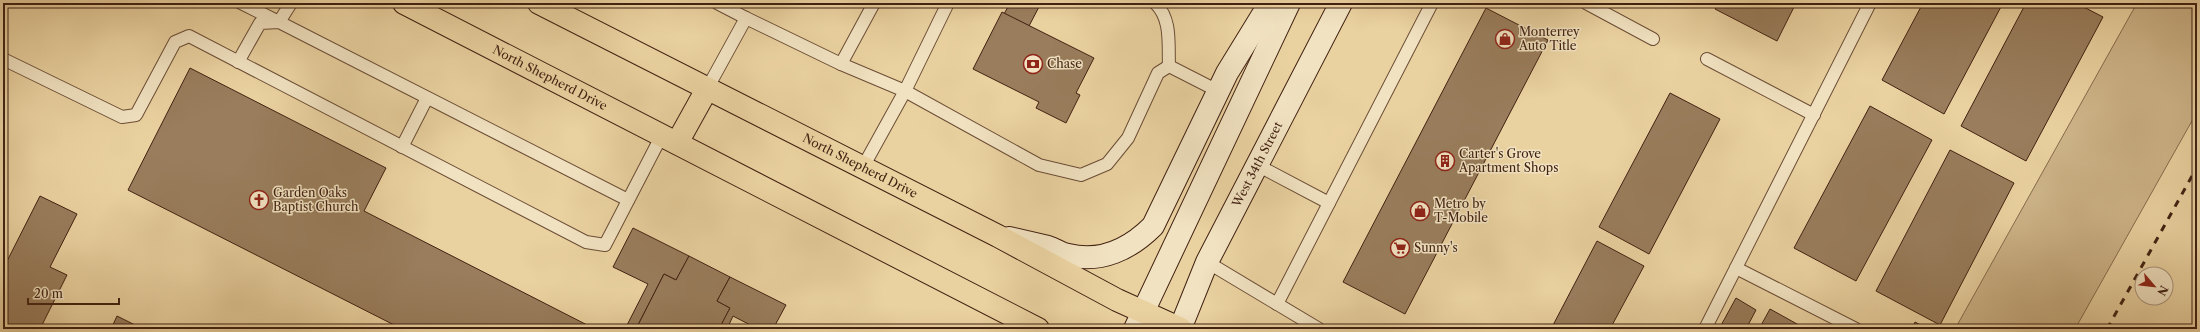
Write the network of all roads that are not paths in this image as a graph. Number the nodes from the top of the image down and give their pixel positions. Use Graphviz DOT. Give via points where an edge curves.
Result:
graph roads {
  1 [pos="241,3"];
  2 [pos="291,3"];
  3 [pos="404,3"];
  4 [pos="538,3"];
  5 [pos="717,3"];
  6 [pos="874,3"];
  7 [pos="948,3"];
  8 [pos="1155,3"];
  9 [pos="1270,3"];
  10 [pos="1289,3"];
  11 [pos="1341,3"];
  12 [pos="1432,3"];
  13 [pos="1586,3"];
  14 [pos="1870,3"];
  15 [pos="746,18"];
  16 [pos="279,22"];
  17 [pos="1653,39"];
  18 [pos="3,59"];
  19 [pos="1707,59"];
  20 [pos="238,62"];
  21 [pos="841,64"];
  22 [pos="1169,66"];
  23 [pos="707,89"];
  24 [pos="905,91"];
  25 [pos="1218,91"];
  26 [pos="427,98"];
  27 [pos="1814,115"];
  28 [pos="670,139"];
  29 [pos="402,147"];
  30 [pos="1258,165"];
  31 [pos="863,168"];
  32 [pos="628,200"];
  33 [pos="1329,203"];
  34 [pos="998,236"];
  35 [pos="1207,262"];
  36 [pos="1736,268"];
  37 [pos="1277,304"];
  38 [pos="1140,321"];
  39 [pos="1038,329"];
  40 [pos="1180,329"];
  41 [pos="1319,329"];
  42 [pos="1705,329"];
  43 [pos="1856,329"];
  1 -- 16 [label="lane"];
  2 -- 16 [label="lane"];
  3 -- 28 [label="main road, North Shepherd Drive"];
  4 -- 23 [label="main road, North Shepherd Drive"];
  5 -- 15 [label="lane"];
  6 -- 21 [label="lane"];
  7 -- 24 [label="lane"];
  8 -- 22 [label="lane" via="1163,10 1167,22"];
  9 -- 25 [label="main road"];
  10 -- 38 [label="main road"];
  11 -- 30 [label="main road, West 34th Street"];
  12 -- 33 [label="lane"];
  13 -- 17 [label="lane"];
  14 -- 27 [label="lane"];
  15 -- 21 [label="lane"];
  15 -- 23 [label="lane"];
  16 -- 20 [label="lane" via="260,23"];
  16 -- 26 [label="lane"];
  18 -- 20 [label="lane" via="122,117 136,115 175,42 189,36"];
  19 -- 27 [label="lane"];
  20 -- 29 [label="lane"];
  21 -- 24 [label="lane"];
  22 -- 24 [label="lane" via="1158,73 1128,138 1107,164 1081,175 1040,165"];
  22 -- 25 [label="lane"];
  23 -- 28 [label="main road"];
  23 -- 31 [label="main road, North Shepherd Drive"];
  24 -- 31 [label="lane"];
  25 -- 34 [label="main road" via="1153,226 1140,240 1105,256 1086,258"];
  26 -- 29 [label="lane"];
  26 -- 32 [label="lane"];
  27 -- 36 [label="lane"];
  28 -- 32 [label="lane"];
  28 -- 39 [label="main road, North Shepherd Drive"];
  29 -- 32 [label="lane" via="586,242 605,246"];
  30 -- 33 [label="lane"];
  30 -- 35 [label="main road, West 34th Street"];
  31 -- 34 [label="main road, North Shepherd Drive"];
  33 -- 37 [label="lane"];
  34 -- 38 [label="main road, North Shepherd Drive"];
  35 -- 37 [label="lane"];
  35 -- 40 [label="main road, West 34th Street"];
  36 -- 42 [label="lane"];
  36 -- 43 [label="lane"];
  37 -- 41 [label="lane"];
  38 -- 40 [label="main road, North Shepherd Drive"];
}
